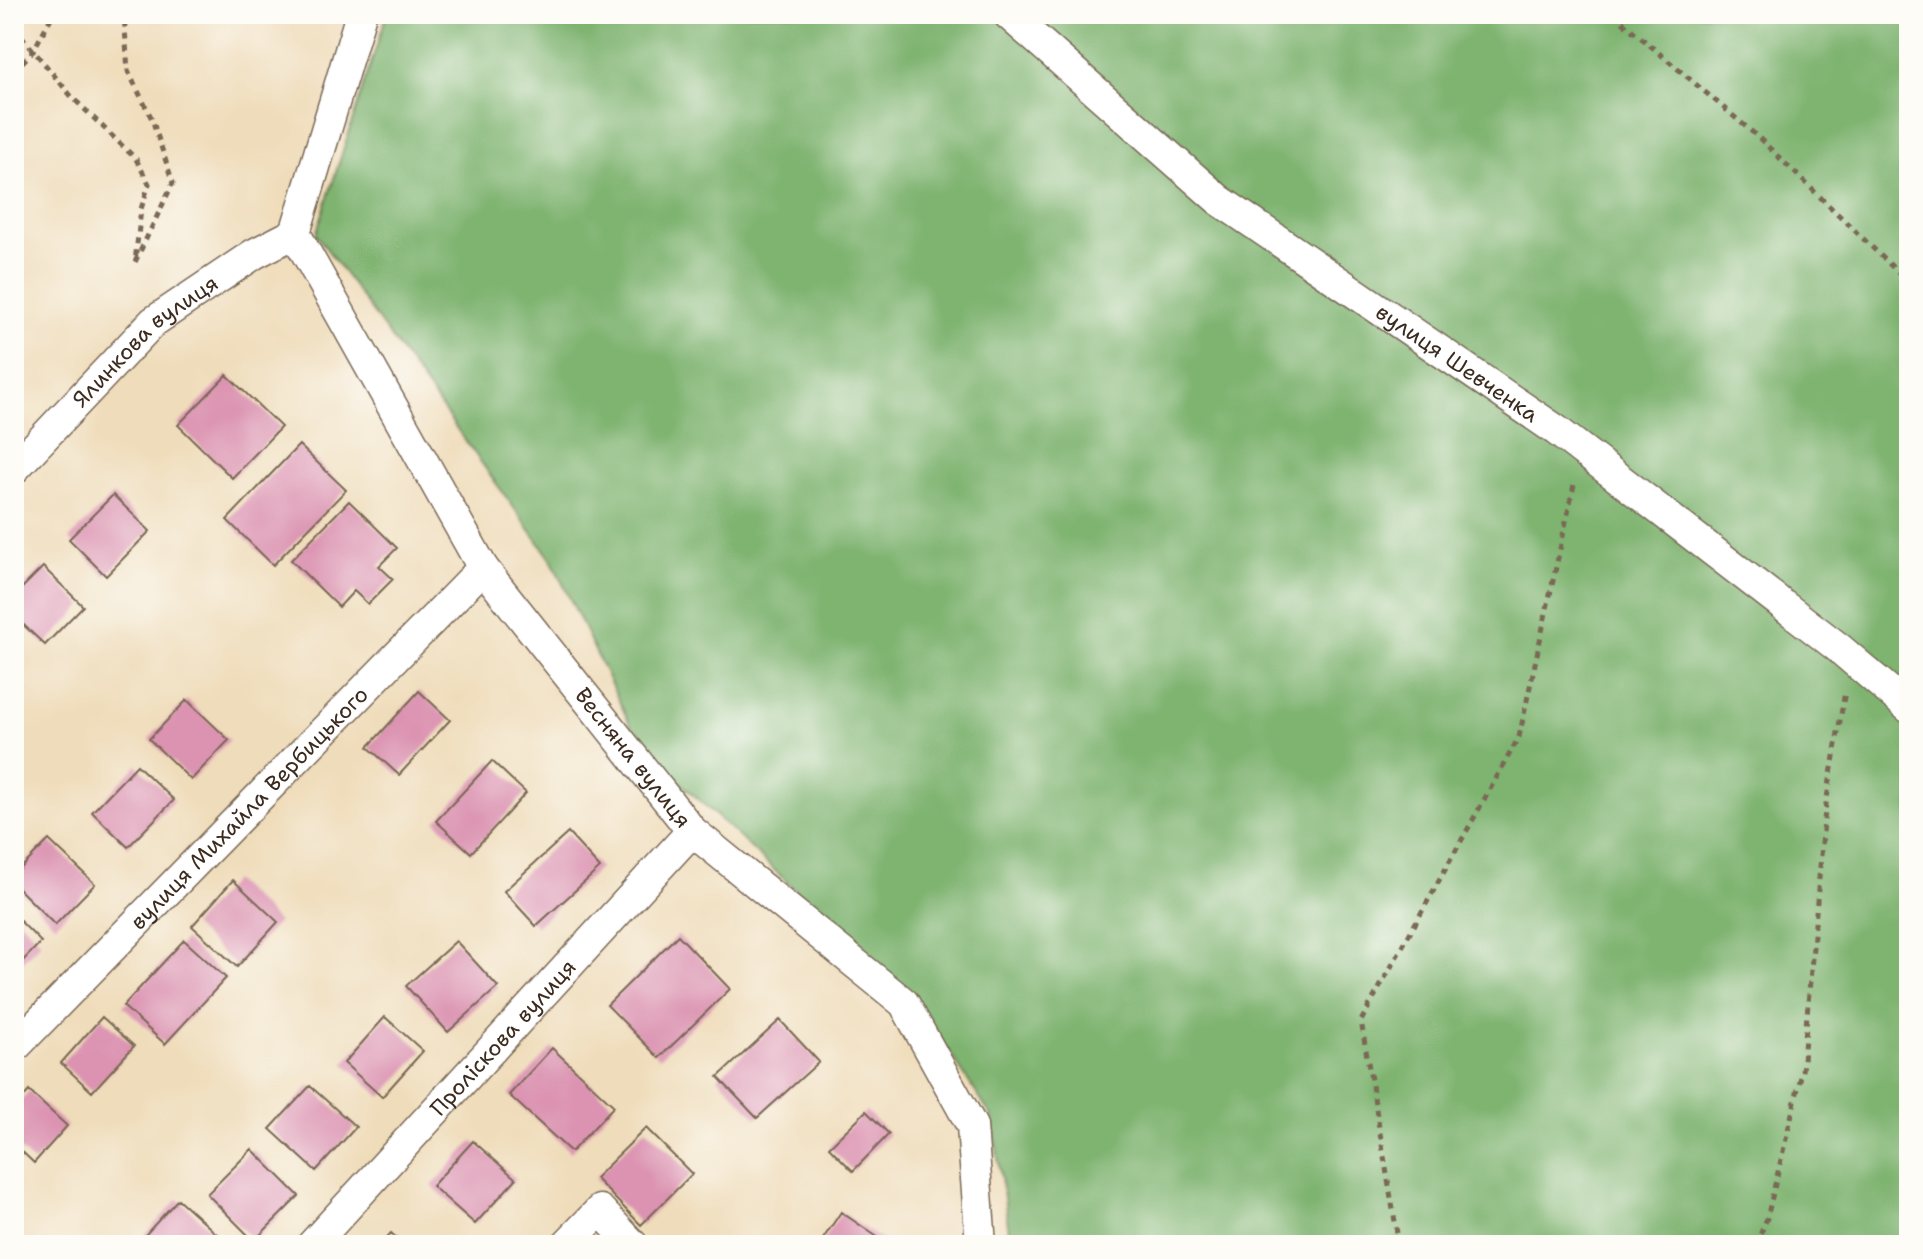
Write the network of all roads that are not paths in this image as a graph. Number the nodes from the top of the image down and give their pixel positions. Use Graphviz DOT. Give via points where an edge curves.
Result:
graph roads {
  1 [pos="361,14"];
  2 [pos="1008,14"];
  3 [pos="295,233"];
  4 [pos="14,469"];
  5 [pos="483,568"];
  6 [pos="1909,708"];
  7 [pos="692,831"];
  8 [pos="14,1048"];
  9 [pos="312,1245"];
  10 [pos="566,1245"];
  11 [pos="633,1245"];
  12 [pos="981,1245"];
  1 -- 3 [label="street"];
  2 -- 6 [label="street, вулиця Шевченка" via="1219,200 1582,449"];
  3 -- 4 [label="street, Ялинкова вулиця" via="153,322"];
  3 -- 5 [label="street, Весняна вулиця"];
  5 -- 7 [label="street, Весняна вулиця"];
  5 -- 8 [label="street, вулиця Михайла Вербицького"];
  7 -- 9 [label="street, Проліскова вулиця"];
  7 -- 12 [label="street, Весняна вулиця" via="904,1003 972,1126"];
  10 -- 11 [label="street" via="600,1210"];
}
